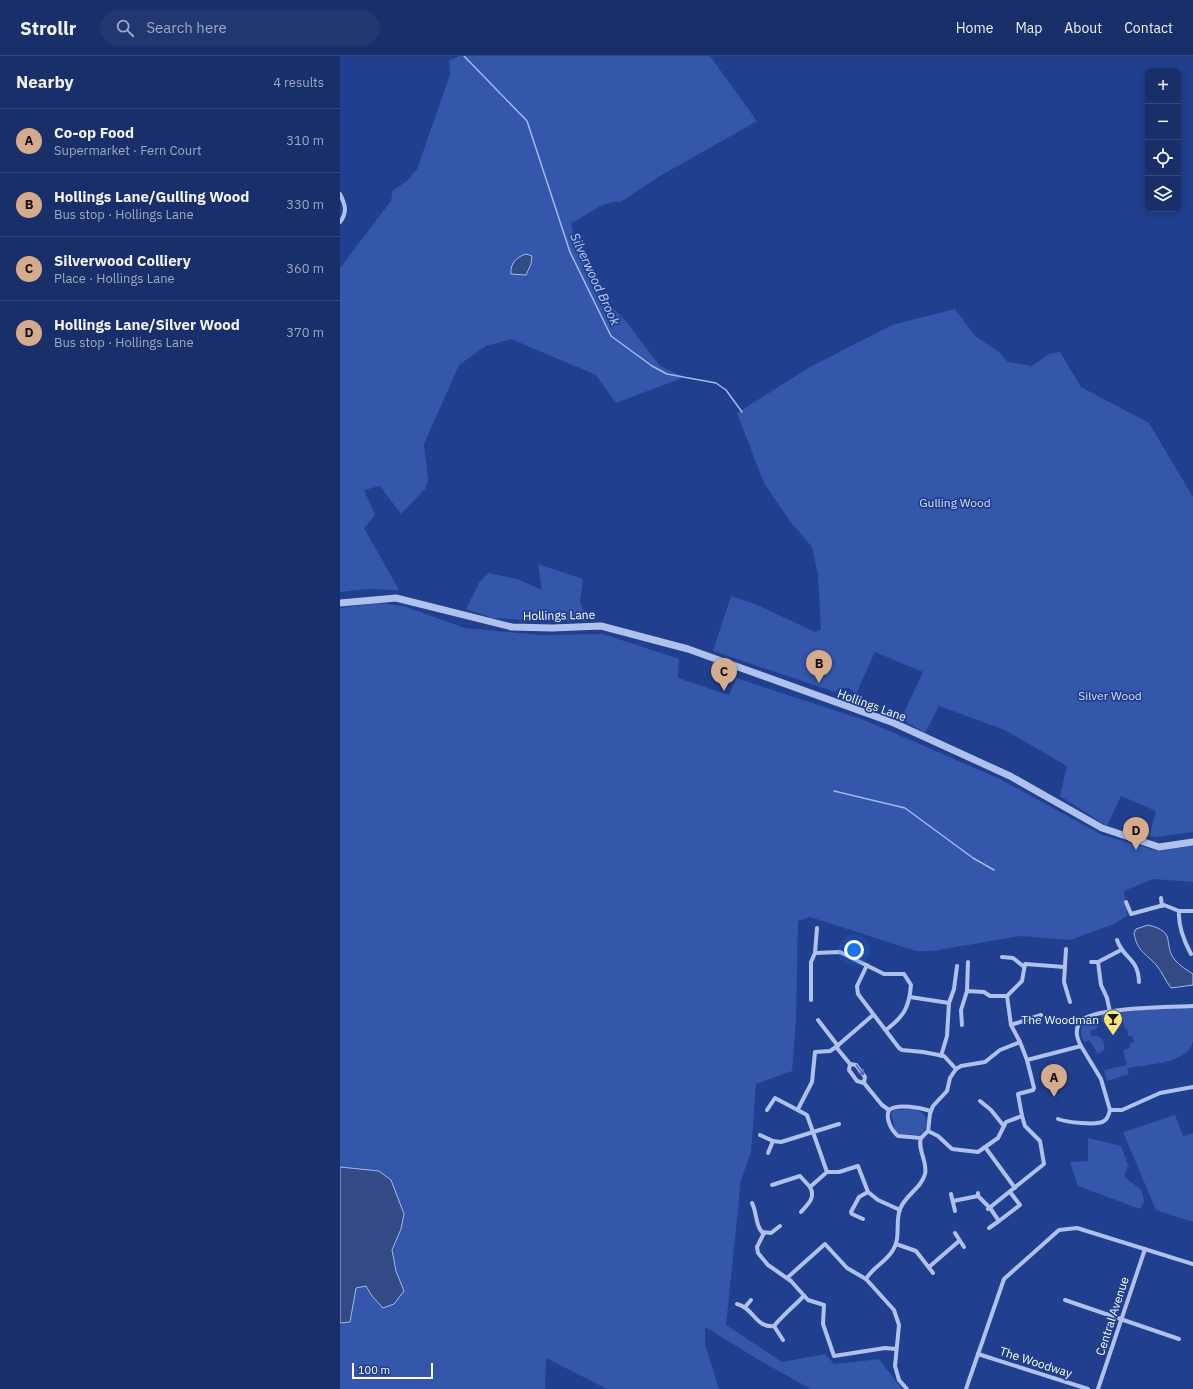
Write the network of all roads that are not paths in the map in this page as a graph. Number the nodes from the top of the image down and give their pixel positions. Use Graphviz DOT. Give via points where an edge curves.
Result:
graph roads {
  1 [pos="340,194"];
  2 [pos="340,222"];
  3 [pos="340,603"];
  4 [pos="1193,842"];
  5 [pos="1161,898"];
  6 [pos="1126,902"];
  7 [pos="1162,906"];
  8 [pos="1179,911"];
  9 [pos="1193,911"];
  10 [pos="817,928"];
  11 [pos="1117,940"];
  12 [pos="1066,949"];
  13 [pos="1121,950"];
  14 [pos="814,953"];
  15 [pos="1191,954"];
  16 [pos="1002,957"];
  17 [pos="968,962"];
  18 [pos="1091,962"];
  19 [pos="1098,962"];
  20 [pos="867,965"];
  21 [pos="957,966"];
  22 [pos="1023,966"];
  23 [pos="1065,967"];
  24 [pos="1139,982"];
  25 [pos="967,991"];
  26 [pos="1007,996"];
  27 [pos="910,997"];
  28 [pos="811,1000"];
  29 [pos="1070,1002"];
  30 [pos="949,1003"];
  31 [pos="1193,1006"];
  32 [pos="1110,1012"];
  33 [pos="873,1014"];
  34 [pos="1041,1015"];
  35 [pos="818,1020"];
  36 [pos="962,1025"];
  37 [pos="1011,1025"];
  38 [pos="886,1030"];
  39 [pos="1020,1042"];
  40 [pos="837,1046"];
  41 [pos="1081,1046"];
  42 [pos="941,1056"];
  43 [pos="1027,1060"];
  44 [pos="850,1064"];
  45 [pos="956,1069"];
  46 [pos="864,1083"];
  47 [pos="1192,1087"];
  48 [pos="1193,1093"];
  49 [pos="980,1101"];
  50 [pos="798,1109"];
  51 [pos="767,1110"];
  52 [pos="889,1110"];
  53 [pos="1110,1110"];
  54 [pos="931,1111"];
  55 [pos="1022,1116"];
  56 [pos="1058,1119"];
  57 [pos="839,1124"];
  58 [pos="1003,1125"];
  59 [pos="928,1131"];
  60 [pos="814,1132"];
  61 [pos="760,1135"];
  62 [pos="921,1138"];
  63 [pos="773,1141"];
  64 [pos="985,1147"];
  65 [pos="768,1153"];
  66 [pos="827,1172"];
  67 [pos="772,1185"];
  68 [pos="810,1187"];
  69 [pos="1015,1188"];
  70 [pos="868,1192"];
  71 [pos="1010,1192"];
  72 [pos="951,1194"];
  73 [pos="953,1202"];
  74 [pos="752,1203"];
  75 [pos="989,1209"];
  76 [pos="900,1210"];
  77 [pos="955,1211"];
  78 [pos="801,1212"];
  79 [pos="864,1219"];
  80 [pos="998,1221"];
  81 [pos="780,1226"];
  82 [pos="989,1228"];
  83 [pos="764,1233"];
  84 [pos="955,1233"];
  85 [pos="959,1241"];
  86 [pos="896,1244"];
  87 [pos="964,1247"];
  88 [pos="1145,1249"];
  89 [pos="1193,1264"];
  90 [pos="929,1268"];
  91 [pos="933,1272"];
  92 [pos="787,1278"];
  93 [pos="866,1279"];
  94 [pos="804,1296"];
  95 [pos="751,1300"];
  96 [pos="1065,1300"];
  97 [pos="737,1304"];
  98 [pos="745,1306"];
  99 [pos="1122,1319"];
  100 [pos="774,1326"];
  101 [pos="1179,1339"];
  102 [pos="783,1340"];
  103 [pos="896,1349"];
  104 [pos="978,1354"];
  105 [pos="907,1389"];
  106 [pos="966,1389"];
  107 [pos="1088,1389"];
  108 [pos="1098,1389"];
  1 -- 2 [label="street" via="345,212"];
  3 -- 4 [label="street, Hollings Lane" via="396,598 512,627 601,626 688,649 894,724 1010,776 1102,828 1159,847"];
  5 -- 7 [label="street"];
  6 -- 7 [label="street" via="1131,914"];
  7 -- 8 [label="street"];
  8 -- 9 [label="street"];
  8 -- 15 [label="street" via="1178,919 1183,937"];
  10 -- 14 [label="street"];
  11 -- 13 [label="street"];
  12 -- 23 [label="street"];
  13 -- 19 [label="street"];
  13 -- 24 [label="street" via="1137,966"];
  14 -- 20 [label="street" via="840,952"];
  14 -- 28 [label="street" via="811,962"];
  16 -- 22 [label="street" via="1014,958"];
  17 -- 25 [label="street"];
  18 -- 19 [label="street"];
  19 -- 32 [label="street" via="1101,984"];
  20 -- 27 [label="street" via="884,974 904,974 910,982"];
  20 -- 33 [label="street" via="857,990"];
  21 -- 30 [label="street"];
  22 -- 23 [label="street" via="1027,963"];
  22 -- 26 [label="street" via="1022,981"];
  23 -- 29 [label="street" via="1064,982"];
  25 -- 26 [label="street" via="984,992 990,996"];
  25 -- 36 [label="street" via="961,1010"];
  26 -- 37 [label="street"];
  27 -- 30 [label="street"];
  27 -- 38 [label="street" via="900,1018"];
  30 -- 42 [label="street" via="947,1036"];
  31 -- 32 [label="street" via="1149,1007"];
  32 -- 41 [label="street" via="1086,1017 1081,1021 1076,1032"];
  33 -- 38 [label="street"];
  33 -- 40 [label="street"];
  34 -- 37 [label="street"];
  35 -- 40 [label="street"];
  37 -- 39 [label="street"];
  38 -- 42 [label="street" via="902,1050"];
  39 -- 43 [label="street"];
  39 -- 45 [label="street" via="1000,1050 985,1062"];
  40 -- 44 [label="street"];
  40 -- 50 [label="street" via="830,1051 815,1052 812,1082"];
  41 -- 43 [label="street"];
  41 -- 53 [label="street" via="1101,1079"];
  42 -- 45 [label="street" via="946,1057"];
  43 -- 55 [label="street" via="1034,1088 1018,1094"];
  44 -- 46 [label="street" via="849,1070 857,1081"];
  44 -- 46 [label="street, one-way" via="856,1065 865,1077"];
  45 -- 54 [label="street" via="950,1078 947,1091"];
  46 -- 52 [label="street"];
  47 -- 48 [label="street"];
  47 -- 53 [label="street" via="1160,1093 1129,1108"];
  49 -- 58 [label="street"];
  50 -- 51 [label="street" via="775,1098"];
  50 -- 60 [label="street" via="807,1115"];
  52 -- 54 [label="street" via="913,1106"];
  52 -- 62 [label="street" via="889,1122 894,1133 902,1137"];
  53 -- 56 [label="street" via="1106,1119 1099,1124"];
  54 -- 59 [label="street"];
  55 -- 58 [label="street"];
  55 -- 69 [label="street" via="1029,1131 1040,1141 1044,1164"];
  57 -- 60 [label="street"];
  58 -- 64 [label="street" via="998,1138"];
  59 -- 62 [label="street"];
  59 -- 64 [label="street" via="952,1149 973,1153"];
  60 -- 63 [label="street" via="781,1142"];
  60 -- 66 [label="street"];
  61 -- 63 [label="street"];
  62 -- 76 [label="street" via="925,1174 919,1186 906,1197"];
  63 -- 65 [label="street"];
  64 -- 69 [label="street"];
  66 -- 68 [label="street"];
  66 -- 70 [label="street" via="839,1172 858,1166"];
  67 -- 68 [label="street" via="800,1176"];
  68 -- 78 [label="street" via="813,1192 812,1198"];
  69 -- 71 [label="street"];
  70 -- 76 [label="street" via="878,1200"];
  70 -- 79 [label="street" via="859,1197 851,1212"];
  71 -- 75 [label="street"];
  71 -- 80 [label="street" via="1020,1205"];
  72 -- 73 [label="street"];
  73 -- 75 [label="street" via="978,1194"];
  73 -- 77 [label="street"];
  74 -- 83 [label="street" via="760,1230"];
  75 -- 80 [label="street"];
  76 -- 86 [label="street" via="897,1217"];
  80 -- 82 [label="street"];
  81 -- 83 [label="street" via="771,1233"];
  83 -- 92 [label="street" via="757,1247 758,1254 768,1265"];
  84 -- 85 [label="street"];
  85 -- 87 [label="street"];
  85 -- 90 [label="street"];
  86 -- 90 [label="street" via="916,1251"];
  86 -- 93 [label="street" via="890,1255 873,1268"];
  88 -- 89 [label="street"];
  88 -- 99 [label="street, Central Avenue"];
  88 -- 104 [label="street" via="1077,1228 1059,1230 1004,1279"];
  90 -- 91 [label="street"];
  92 -- 93 [label="street" via="825,1244 847,1268"];
  92 -- 94 [label="street"];
  93 -- 103 [label="street" via="894,1310 899,1325"];
  94 -- 100 [label="street"];
  94 -- 103 [label="street" via="812,1302 824,1305 823,1324 834,1356 885,1348"];
  95 -- 98 [label="street"];
  96 -- 99 [label="street"];
  97 -- 98 [label="street"];
  98 -- 100 [label="street" via="759,1323"];
  99 -- 101 [label="street"];
  99 -- 108 [label="street, Central Avenue"];
  100 -- 102 [label="street"];
  103 -- 105 [label="street" via="896,1370"];
  104 -- 106 [label="street"];
  104 -- 107 [label="street, The Woodway"];
}
